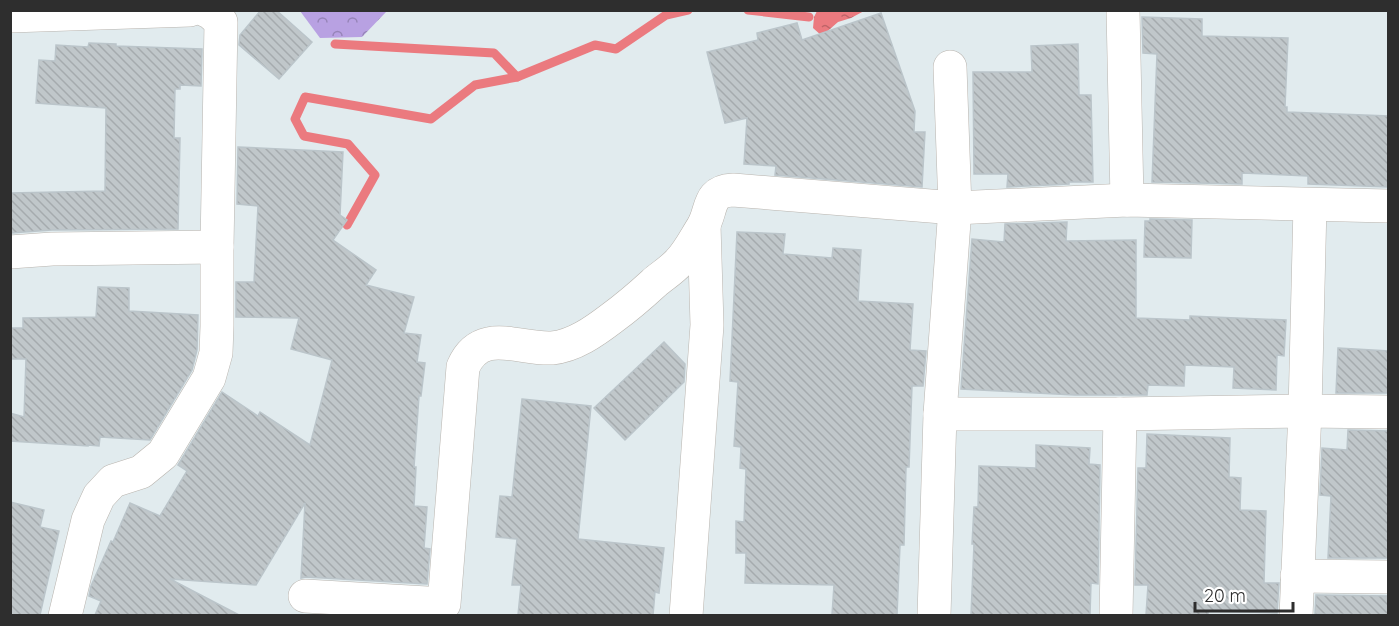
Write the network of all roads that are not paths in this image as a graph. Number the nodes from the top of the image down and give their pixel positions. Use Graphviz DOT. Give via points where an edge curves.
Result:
graph roads {
  1 [pos="190,10"];
  2 [pos="206,10"];
  3 [pos="1123,10"];
  4 [pos="10,16"];
  5 [pos="950,67"];
  6 [pos="1127,200"];
  7 [pos="1310,205"];
  8 [pos="1389,206"];
  9 [pos="955,208"];
  10 [pos="704,225"];
  11 [pos="217,247"];
  12 [pos="10,252"];
  13 [pos="1305,411"];
  14 [pos="1389,412"];
  15 [pos="940,414"];
  16 [pos="1120,414"];
  17 [pos="1297,576"];
  18 [pos="1389,577"];
  19 [pos="305,596"];
  20 [pos="444,610"];
  21 [pos="65,615"];
  22 [pos="686,615"];
  23 [pos="934,615"];
  24 [pos="1116,615"];
  25 [pos="1296,615"];
  1 -- 4 [label="street"];
  2 -- 11 [label="street" via="220,22"];
  3 -- 6 [label="street"];
  5 -- 9 [label="street"];
  6 -- 7 [label="street"];
  6 -- 9 [label="street"];
  7 -- 8 [label="street"];
  7 -- 13 [label="street"];
  9 -- 10 [label="street" via="724,190 714,199"];
  9 -- 15 [label="street"];
  10 -- 20 [label="street" via="679,263 612,319 578,341 553,348 500,341 472,352 466,359"];
  10 -- 22 [label="street" via="707,325"];
  11 -- 12 [label="street"];
  11 -- 21 [label="street" via="216,353 209,378 163,454 141,472 113,481 99,496 88,520"];
  13 -- 14 [label="street"];
  13 -- 16 [label="street"];
  13 -- 17 [label="street"];
  15 -- 16 [label="street"];
  15 -- 23 [label="street"];
  16 -- 24 [label="street"];
  17 -- 18 [label="street"];
  17 -- 25 [label="street"];
  19 -- 20 [label="street"];
}
